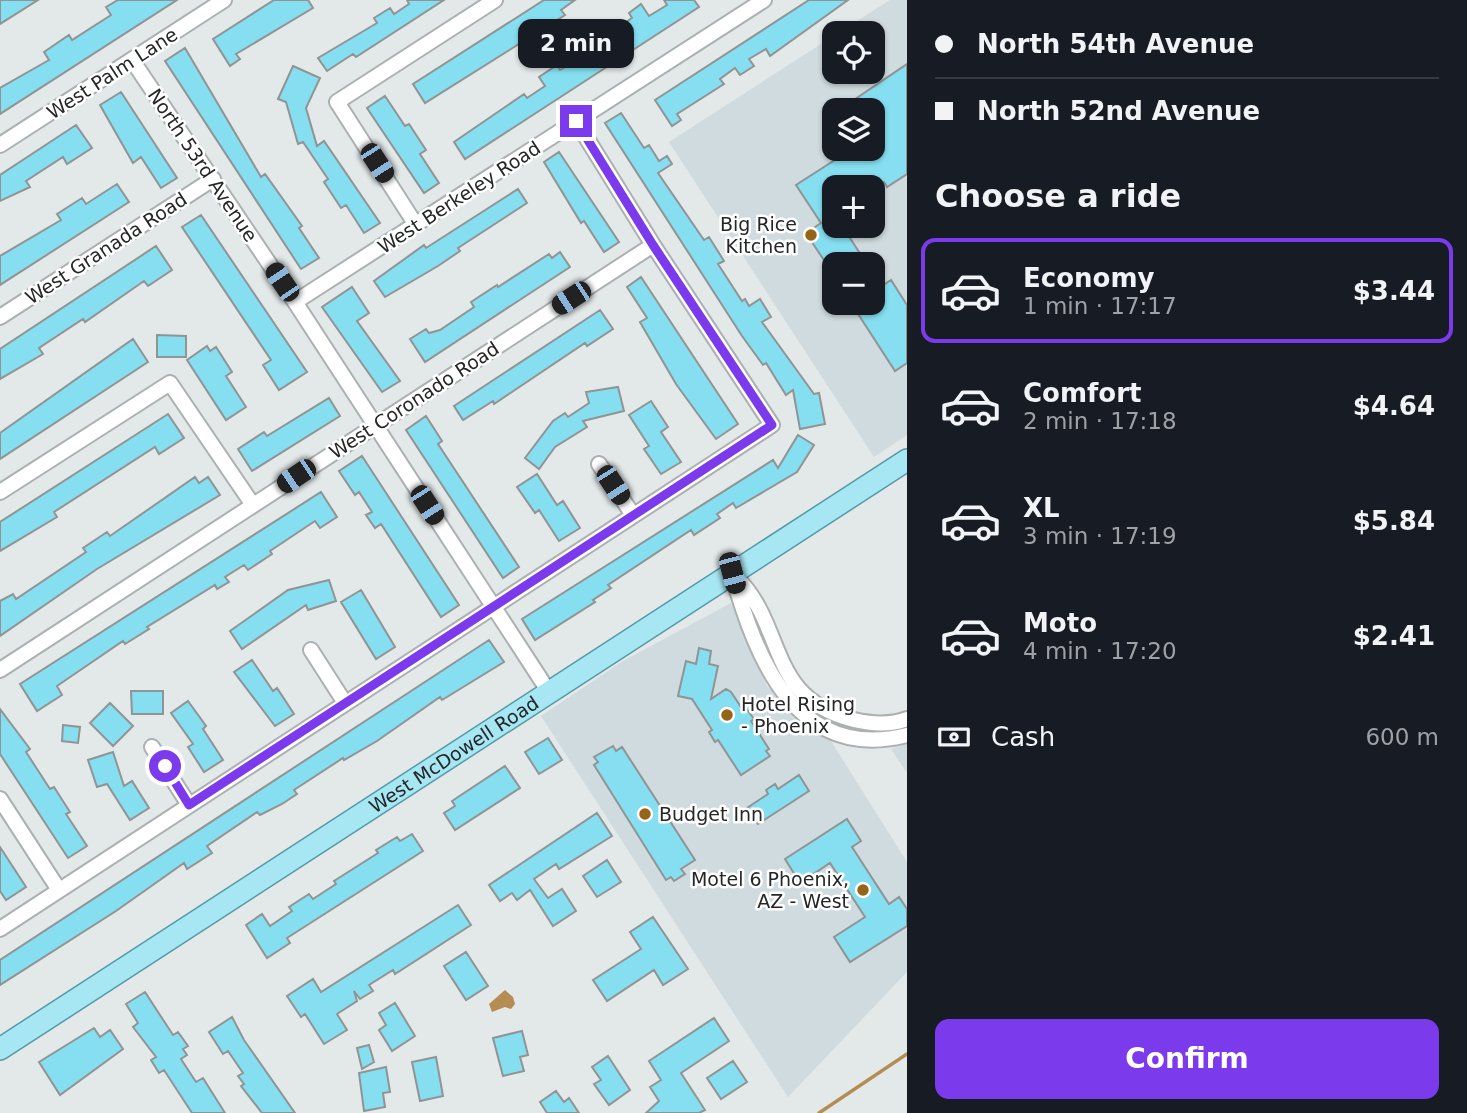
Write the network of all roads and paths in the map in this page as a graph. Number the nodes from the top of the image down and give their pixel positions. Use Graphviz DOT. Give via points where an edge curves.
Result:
graph roads {
  1 [pos="224,0"];
  2 [pos="495,0"];
  3 [pos="764,0"];
  4 [pos="132,60"];
  5 [pos="576,121"];
  6 [pos="0,145"];
  7 [pos="213,179"];
  8 [pos="416,225"];
  9 [pos="653,245"];
  10 [pos="295,302"];
  11 [pos="0,317"];
  12 [pos="375,424"];
  13 [pos="907,460"];
  14 [pos="599,464"];
  15 [pos="0,492"];
  16 [pos="253,505"];
  17 [pos="632,515"];
  18 [pos="732,573"];
  19 [pos="493,607"];
  20 [pos="311,650"];
  21 [pos="0,670"];
  22 [pos="550,692"];
  23 [pos="345,704"];
  24 [pos="824,719"];
  25 [pos="907,719"];
  26 [pos="907,736"];
  27 [pos="152,747"];
  28 [pos="0,799"];
  29 [pos="189,805"];
  30 [pos="59,890"];
  31 [pos="0,929"];
  32 [pos="0,1049"];
  1 -- 4 [label="street, West Palm Lane"];
  2 -- 8 [label="street" via="337,102"];
  3 -- 5 [label="street, West Berkeley Road"];
  4 -- 6 [label="street, West Palm Lane"];
  4 -- 7 [label="street, North 53rd Avenue"];
  5 -- 8 [label="street, West Berkeley Road"];
  5 -- 9 [label="street"];
  7 -- 10 [label="street, North 53rd Avenue"];
  7 -- 11 [label="street, West Granada Road"];
  8 -- 10 [label="street, West Berkeley Road"];
  9 -- 12 [label="street, West Coronado Road"];
  9 -- 17 [label="street" via="772,425"];
  10 -- 12 [label="street, North 53rd Avenue"];
  12 -- 16 [label="street, West Coronado Road"];
  12 -- 19 [label="street, North 53rd Avenue"];
  13 -- 18 [label="main road, West McDowell Road"];
  14 -- 17 [label="street"];
  15 -- 16 [label="street" via="170,383"];
  16 -- 21 [label="street, West Coronado Road"];
  17 -- 19 [label="street"];
  18 -- 22 [label="main road, West McDowell Road"];
  18 -- 24 [label="street" via="753,595 787,676"];
  19 -- 22 [label="street, North 53rd Avenue"];
  19 -- 23 [label="street"];
  20 -- 23 [label="street"];
  22 -- 32 [label="main road, West McDowell Road"];
  23 -- 29 [label="street"];
  24 -- 25 [label="street" via="880,724"];
  24 -- 26 [label="street" via="855,737"];
  27 -- 29 [label="street"];
  28 -- 30 [label="street"];
  29 -- 30 [label="street"];
  30 -- 31 [label="street"];
}
